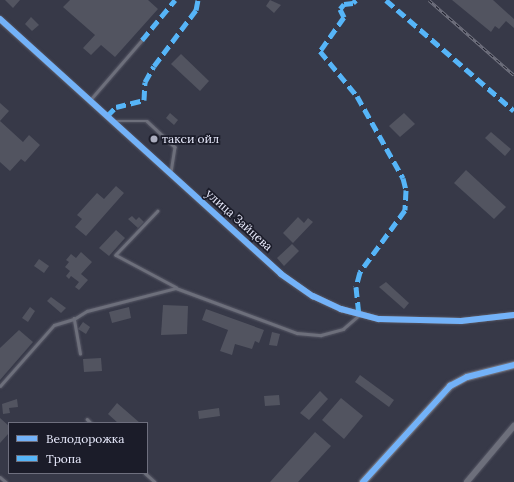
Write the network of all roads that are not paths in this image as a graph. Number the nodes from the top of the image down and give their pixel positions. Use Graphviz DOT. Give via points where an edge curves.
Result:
graph roads {
  1 [pos="0,19"];
  2 [pos="142,40"];
  3 [pos="90,100"];
  4 [pos="112,121"];
  5 [pos="171,174"];
  6 [pos="158,211"];
  7 [pos="176,288"];
  8 [pos="359,314"];
  9 [pos="514,315"];
  10 [pos="74,319"];
  11 [pos="80,354"];
  12 [pos="514,365"];
  13 [pos="0,386"];
  14 [pos="87,419"];
  15 [pos="90,422"];
  16 [pos="514,426"];
  17 [pos="146,474"];
  18 [pos="0,477"];
  19 [pos="469,481"];
  20 [pos="6,482"];
  21 [pos="155,482"];
  22 [pos="363,482"];
  1 -- 3 [label="street, улица Зайцева"];
  2 -- 3 [label="lane"];
  3 -- 4 [label="street, улица Зайцева"];
  4 -- 5 [label="street, улица Зайцева"];
  4 -- 5 [label="lane" via="147,121 175,146"];
  5 -- 8 [label="street, улица Зайцева" via="281,274 313,296"];
  6 -- 7 [label="lane" via="116,255"];
  7 -- 8 [label="lane" via="297,333 321,335 343,329"];
  7 -- 10 [label="lane" via="87,311"];
  8 -- 9 [label="street, улица Зайцева" via="379,319 425,321 461,321"];
  10 -- 11 [label="lane"];
  10 -- 13 [label="lane" via="54,325"];
  12 -- 22 [label="street" via="467,377 450,386"];
  14 -- 15 [label="lane"];
  16 -- 19 [label="street"];
  17 -- 21 [label="lane"];
  18 -- 20 [label="lane"];
}
